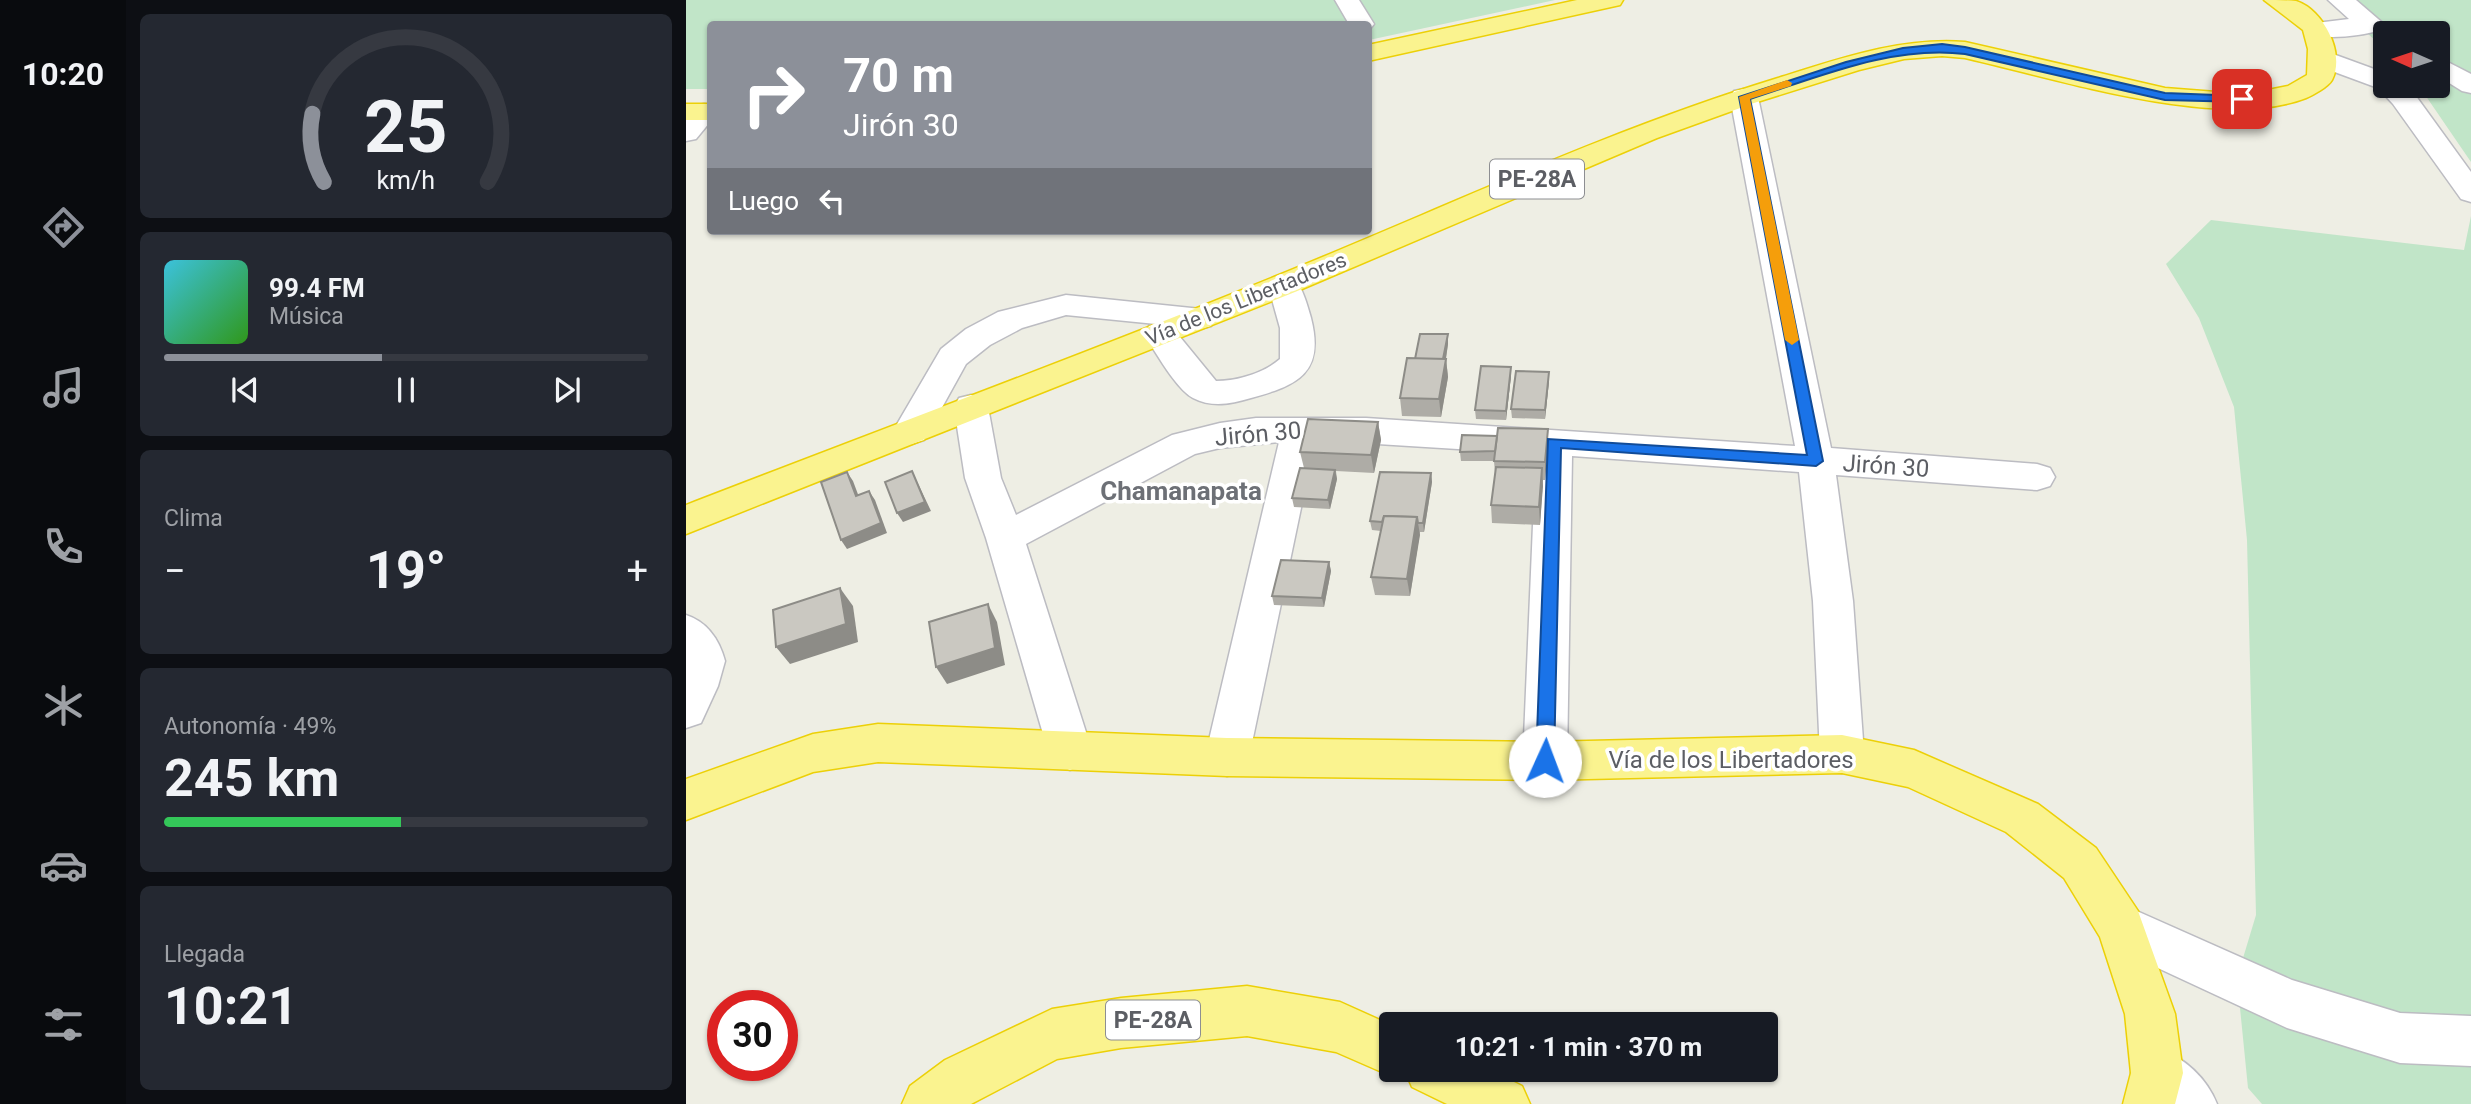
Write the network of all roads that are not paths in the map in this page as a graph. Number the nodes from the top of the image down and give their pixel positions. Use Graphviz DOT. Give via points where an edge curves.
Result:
graph roads {
  1 [pos="1347,0"];
  2 [pos="1611,0"];
  3 [pos="2276,0"];
  4 [pos="2340,0"];
  5 [pos="1359,21"];
  6 [pos="2373,25"];
  7 [pos="2316,29"];
  8 [pos="2373,29"];
  9 [pos="1372,47"];
  10 [pos="2322,58"];
  11 [pos="2450,72"];
  12 [pos="2373,77"];
  13 [pos="2471,85"];
  14 [pos="1744,97"];
  15 [pos="2403,98"];
  16 [pos="2471,193"];
  17 [pos="1284,285"];
  18 [pos="1199,318"];
  19 [pos="1161,334"];
  20 [pos="971,407"];
  21 [pos="1300,429"];
  22 [pos="911,431"];
  23 [pos="1554,443"];
  24 [pos="1816,461"];
  25 [pos="2037,477"];
  26 [pos="686,520"];
  27 [pos="1005,538"];
  28 [pos="686,631"];
  29 [pos="686,709"];
  30 [pos="1070,751"];
  31 [pos="1842,754"];
  32 [pos="1227,757"];
  33 [pos="1545,761"];
  34 [pos="686,800"];
  35 [pos="2121,927"];
  36 [pos="2471,1041"];
  37 [pos="1379,1045"];
  38 [pos="1457,1082"];
  39 [pos="2166,1094"];
  40 [pos="928,1104"];
  41 [pos="1504,1104"];
  1 -- 5 [label="street"];
  2 -- 9 [label="highway"];
  3 -- 7 [label="highway"];
  4 -- 6 [label="street"];
  7 -- 8 [label="street"];
  7 -- 10 [label="highway"];
  10 -- 12 [label="street"];
  10 -- 14 [label="highway, Vía de los Libertadores / PE-28A" via="2320,78 2297,92 2268,98 2165,96 1942,48 1903,51 1850,64"];
  11 -- 13 [label="street"];
  14 -- 17 [label="highway, Vía de los Libertadores / PE-28A" via="1647,132"];
  14 -- 24 [label="street"];
  15 -- 16 [label="street"];
  17 -- 18 [label="highway, Vía de los Libertadores / PE-28A"];
  17 -- 19 [label="street" via="1297,324 1298,356 1293,367 1275,379 1233,392 1202,389"];
  18 -- 19 [label="highway, Vía de los Libertadores / PE-28A"];
  18 -- 22 [label="street" via="1066,305 1010,320 953,357"];
  19 -- 20 [label="highway, Vía de los Libertadores / PE-28A"];
  20 -- 22 [label="highway, Vía de los Libertadores / PE-28A"];
  20 -- 27 [label="street" via="983,478"];
  21 -- 23 [label="street, Jirón 30"];
  21 -- 27 [label="street, Jirón 30" via="1211,437 1185,444"];
  21 -- 32 [label="street"];
  22 -- 26 [label="highway, Vía de los Libertadores / PE-28A"];
  23 -- 24 [label="street, Jirón 30"];
  23 -- 33 [label="street"];
  24 -- 25 [label="street, Jirón 30"];
  24 -- 31 [label="street" via="1833,601"];
  27 -- 30 [label="street"];
  28 -- 29 [label="street" via="704,660"];
  30 -- 32 [label="highway, Vía de los Libertadores"];
  30 -- 34 [label="highway, Vía de los Libertadores" via="878,743 813,753"];
  31 -- 33 [label="highway, Vía de los Libertadores"];
  31 -- 35 [label="highway, Vía de los Libertadores" via="1914,769 2022,818 2080,863"];
  32 -- 33 [label="highway, Vía de los Libertadores"];
  35 -- 36 [label="street" via="2287,1003 2400,1038"];
  35 -- 39 [label="highway, Vía de los Libertadores" via="2150,1014"];
  37 -- 40 [label="highway, PE-28A" via="1340,1027 1247,1011 1121,1023 1052,1034 963,1079"];
  38 -- 41 [label="highway"];
}
